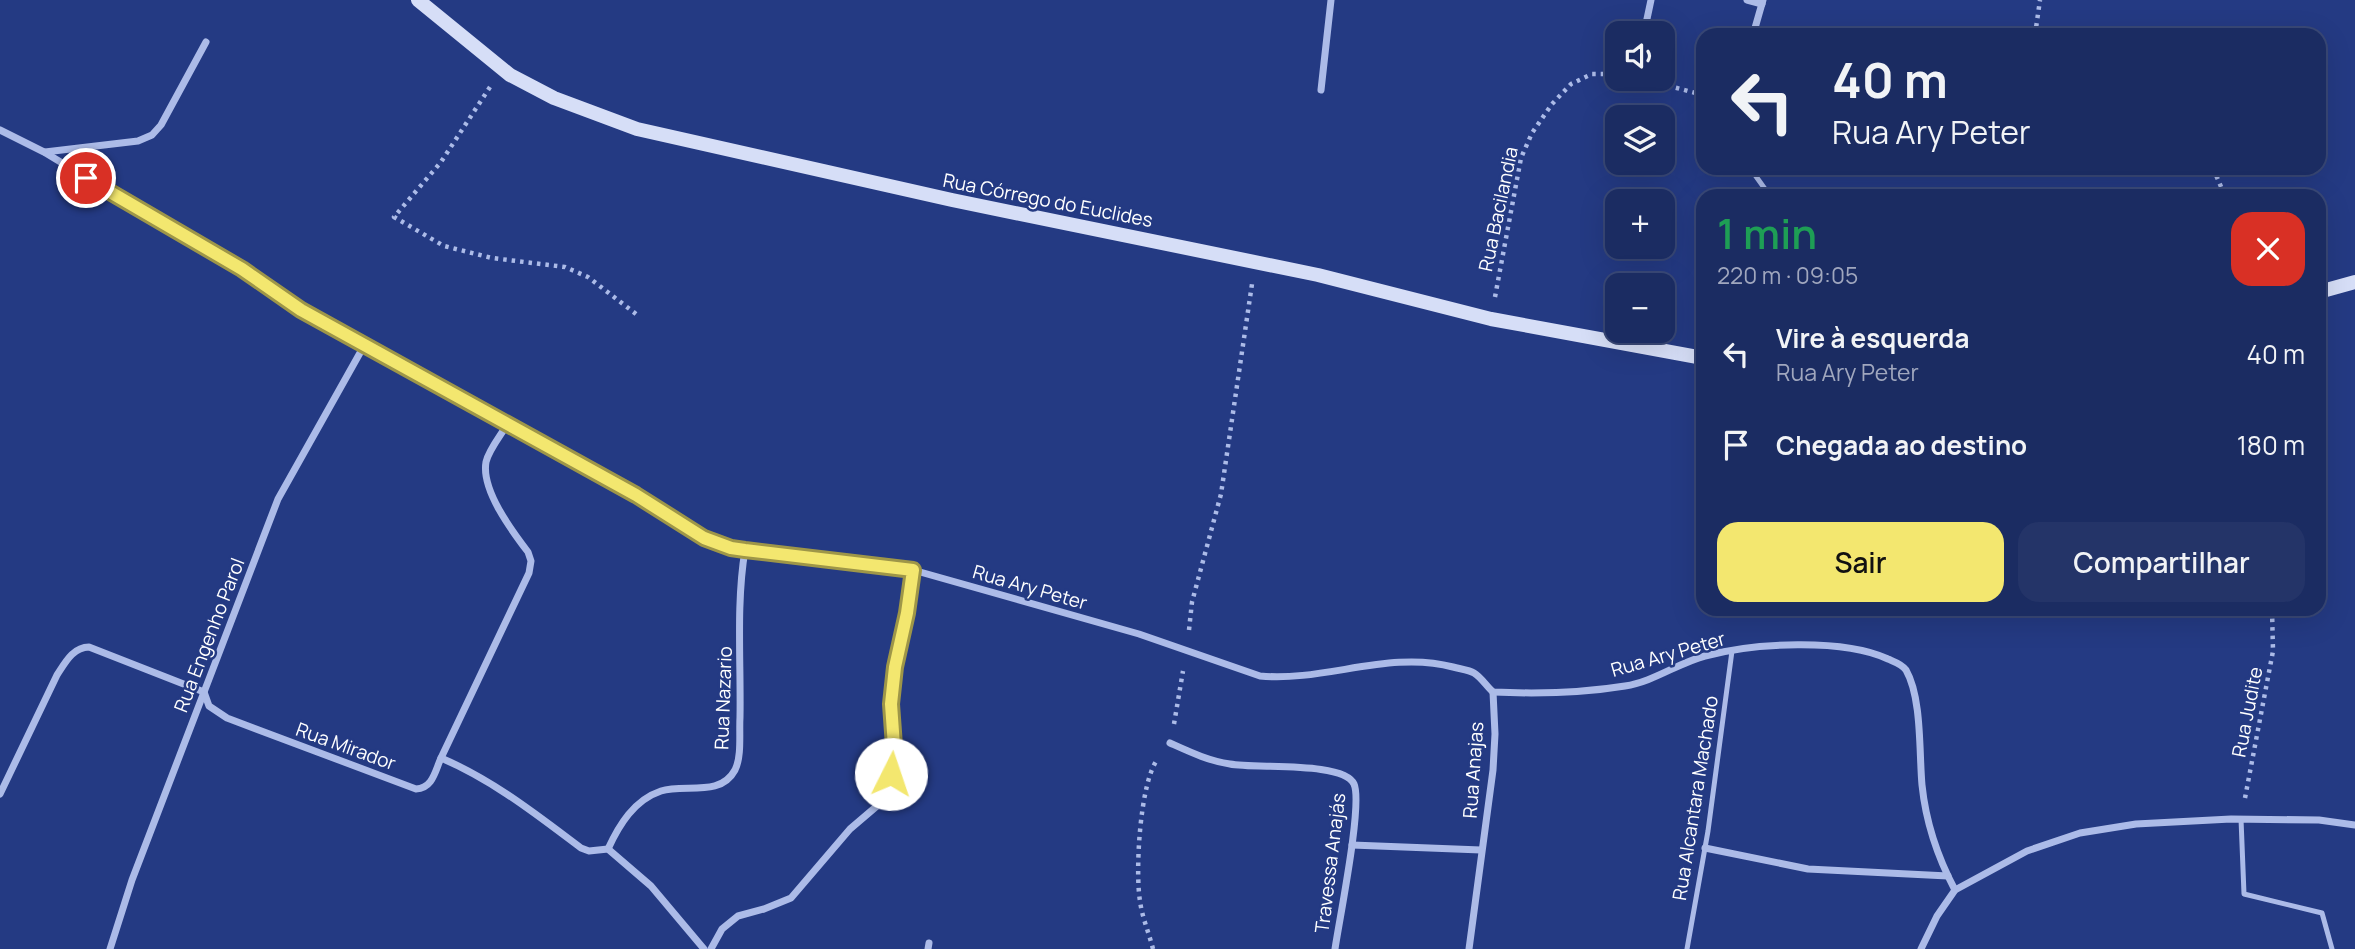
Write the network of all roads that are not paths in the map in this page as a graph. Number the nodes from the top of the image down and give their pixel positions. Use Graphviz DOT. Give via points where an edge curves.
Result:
graph roads {
  1 [pos="418,0"];
  2 [pos="1331,0"];
  3 [pos="1651,0"];
  4 [pos="1747,0"];
  5 [pos="1763,2"];
  6 [pos="1647,21"];
  7 [pos="1755,28"];
  8 [pos="206,43"];
  9 [pos="1321,90"];
  10 [pos="0,130"];
  11 [pos="44,152"];
  12 [pos="2355,282"];
  13 [pos="2326,290"];
  14 [pos="365,344"];
  15 [pos="1696,357"];
  16 [pos="509,423"];
  17 [pos="745,550"];
  18 [pos="913,570"];
  19 [pos="1732,651"];
  20 [pos="204,692"];
  21 [pos="1493,692"];
  22 [pos="1170,743"];
  23 [pos="442,758"];
  24 [pos="0,794"];
  25 [pos="2241,819"];
  26 [pos="2355,825"];
  27 [pos="1352,845"];
  28 [pos="1705,848"];
  29 [pos="608,849"];
  30 [pos="1481,850"];
  31 [pos="1948,876"];
  32 [pos="1955,890"];
  33 [pos="110,949"];
  34 [pos="704,949"];
  35 [pos="711,949"];
  36 [pos="1335,949"];
  37 [pos="1469,949"];
  38 [pos="1687,949"];
  39 [pos="1921,949"];
  40 [pos="2332,949"];
  1 -- 15 [label="main road, Rua Córrego do Euclides" via="502,69 554,98 637,129 952,200 1256,261 1491,319"];
  2 -- 9 [label="street"];
  3 -- 6 [label="street"];
  4 -- 5 [label="street"];
  5 -- 7 [label="street"];
  8 -- 11 [label="street" via="152,135 138,141"];
  10 -- 11 [label="street, Rua Ary Peter"];
  11 -- 14 [label="street, Rua Ary Peter" via="242,269 301,310"];
  12 -- 13 [label="main road"];
  14 -- 16 [label="street, Rua Ary Peter"];
  14 -- 20 [label="street, Rua Engenho Parol" via="278,499"];
  16 -- 17 [label="street, Rua Ary Peter" via="704,538"];
  16 -- 23 [label="street" via="486,460 486,469 494,498 528,552 529,573"];
  17 -- 18 [label="street, Rua Ary Peter"];
  17 -- 29 [label="street, Rua Nazario" via="736,769 727,780 707,788 663,790 642,800"];
  18 -- 21 [label="street, Rua Ary Peter" via="1139,634 1260,676 1281,678 1398,662 1440,663 1474,673"];
  18 -- 35 [label="street" via="895,667 891,704 894,746 884,800 849,829 791,898 738,916 722,929"];
  19 -- 21 [label="street, Rua Ary Peter" via="1704,656 1629,686 1574,692"];
  19 -- 28 [label="lane, Rua Alcantara Machado"];
  19 -- 31 [label="street, Rua Ary Peter" via="1815,645 1854,649 1904,667 1914,687 1928,828"];
  20 -- 23 [label="street, Rua Mirador" via="209,706 227,718 416,789 430,785"];
  20 -- 24 [label="street, Rua Mirador" via="89,648 79,649 57,676"];
  20 -- 33 [label="street, Rua Engenho Parol"];
  21 -- 30 [label="street, Rua Anajas" via="1493,770"];
  22 -- 27 [label="street, Travessa Anajás" via="1229,764 1315,769 1350,776 1357,799"];
  23 -- 29 [label="street" via="502,791 581,848"];
  25 -- 26 [label="street"];
  25 -- 32 [label="street" via="2136,824 2080,833 2027,851"];
  25 -- 40 [label="lane" via="2244,894 2322,913"];
  27 -- 30 [label="street"];
  27 -- 36 [label="street, Travessa Anajás"];
  28 -- 31 [label="street" via="1808,869"];
  28 -- 38 [label="lane, Rua Alcantara Machado"];
  29 -- 34 [label="street" via="651,886"];
  30 -- 37 [label="street, Rua Anajas"];
  31 -- 32 [label="street, Rua Ary Peter"];
  32 -- 39 [label="street"];
}
